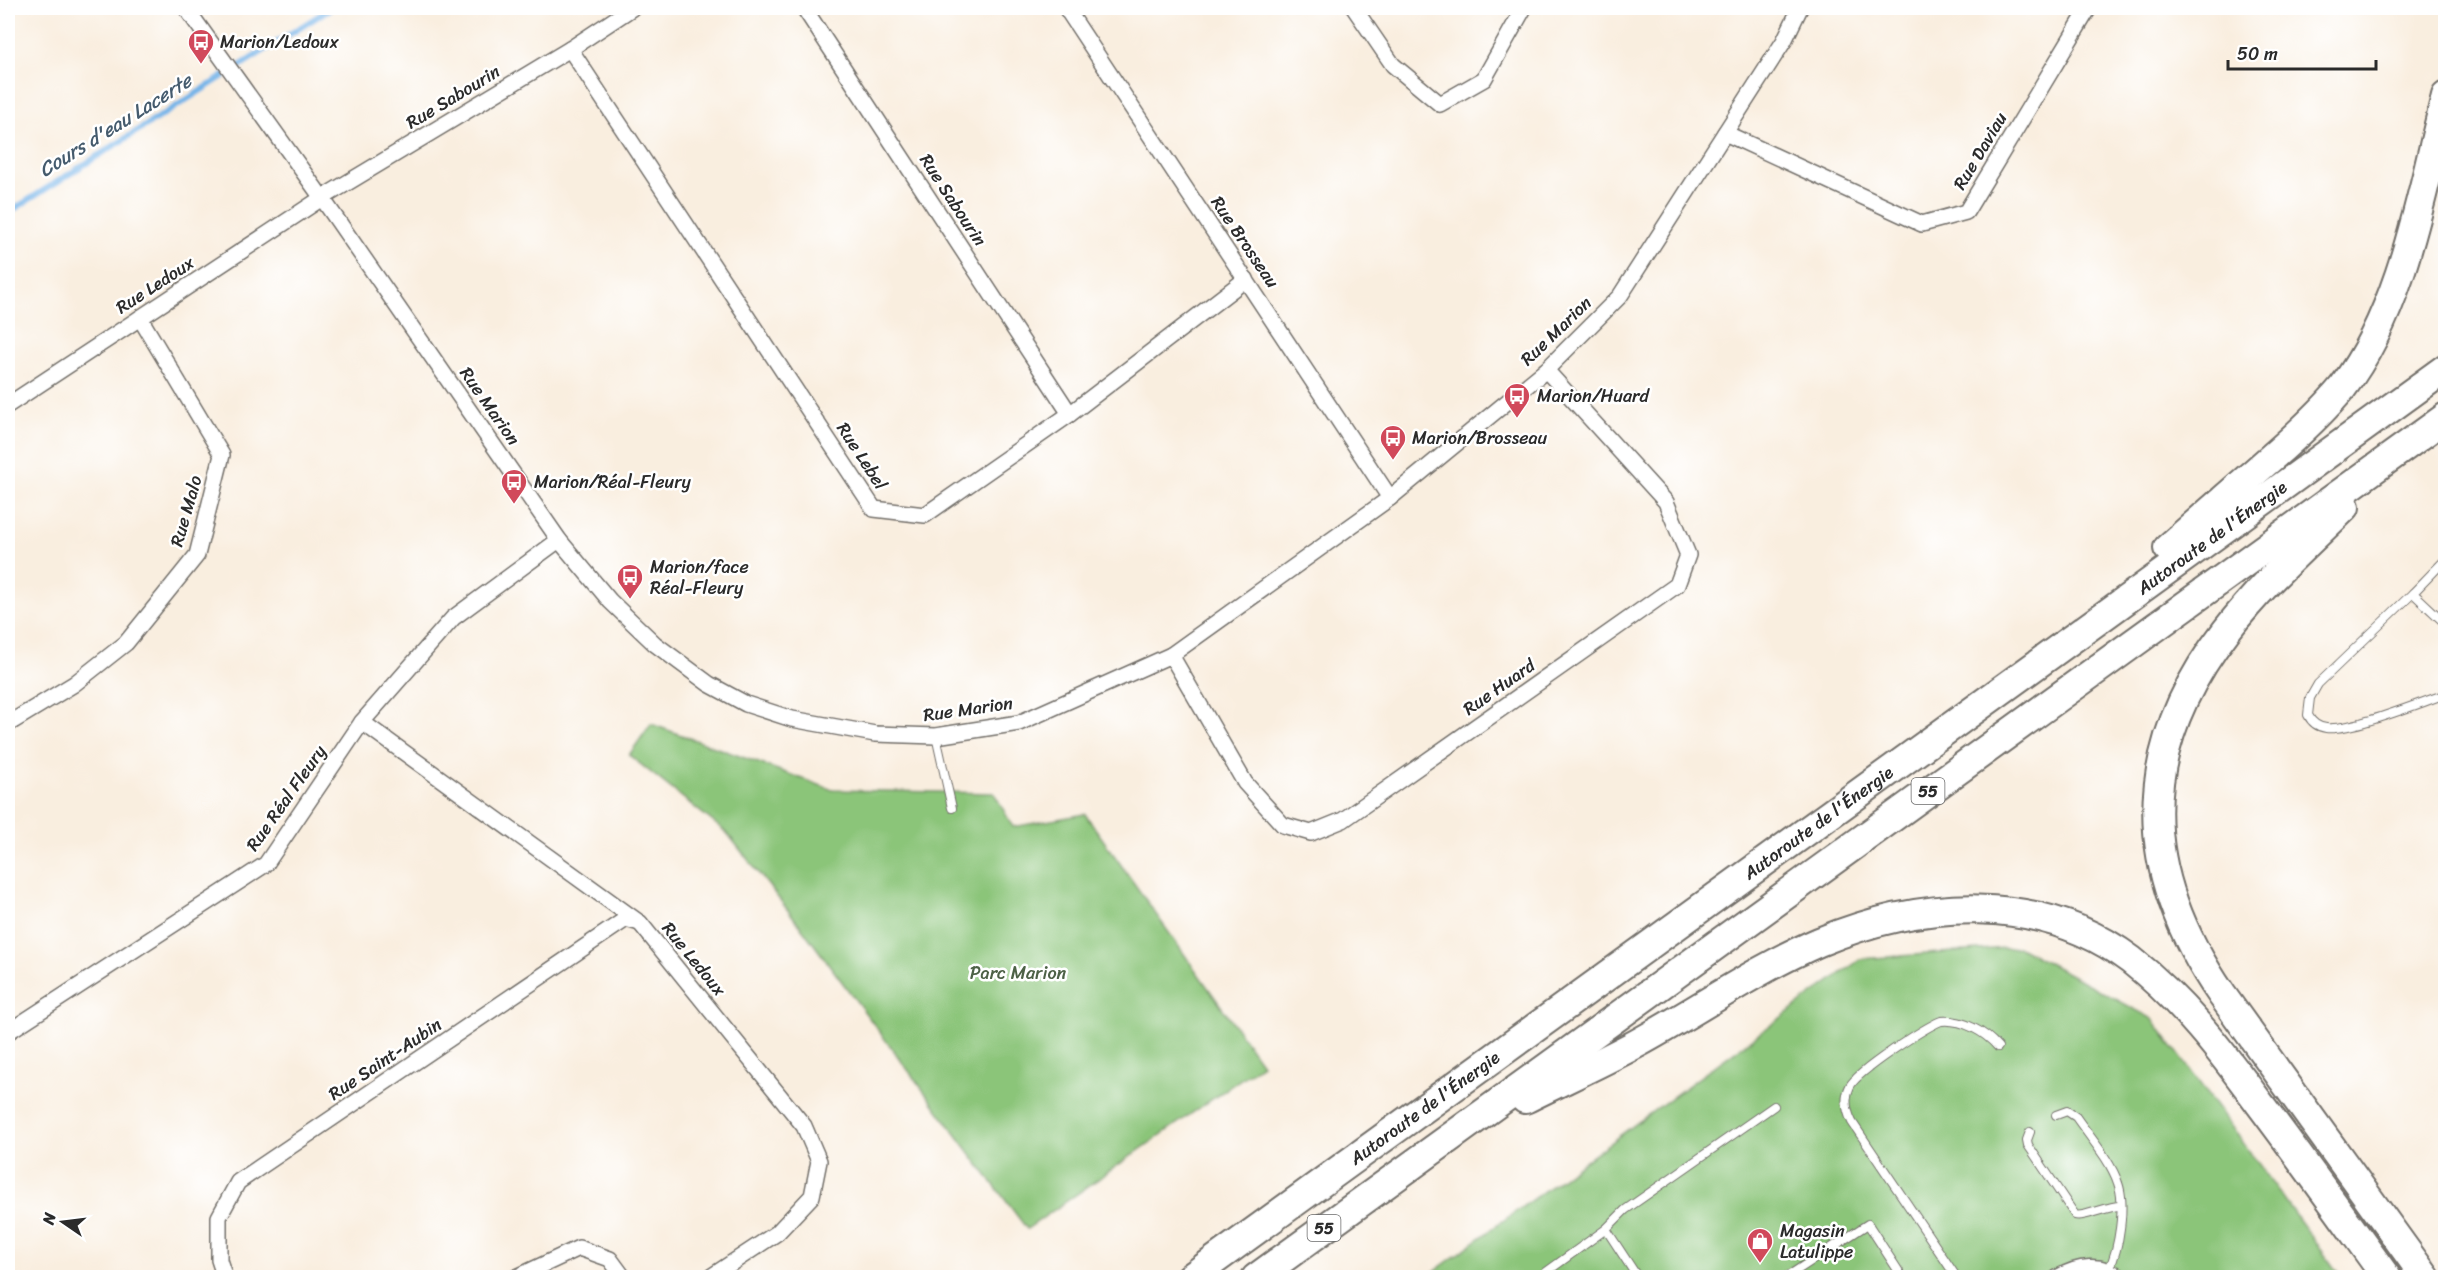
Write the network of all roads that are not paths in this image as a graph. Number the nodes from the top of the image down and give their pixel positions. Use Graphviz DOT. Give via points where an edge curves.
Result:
graph roads {
  1 [pos="186,8"];
  2 [pos="632,8"];
  3 [pos="804,8"];
  4 [pos="1066,8"];
  5 [pos="1354,8"];
  6 [pos="1524,8"];
  7 [pos="1800,8"];
  8 [pos="2089,8"];
  9 [pos="570,49"];
  10 [pos="2445,96"];
  11 [pos="1725,133"];
  12 [pos="322,198"];
  13 [pos="1246,279"];
  14 [pos="140,318"];
  15 [pos="2445,368"];
  16 [pos="1546,370"];
  17 [pos="8,405"];
  18 [pos="1070,414"];
  19 [pos="2445,417"];
  20 [pos="2406,446"];
  21 [pos="1390,498"];
  22 [pos="559,540"];
  23 [pos="2445,558"];
  24 [pos="2414,593"];
  25 [pos="2445,624"];
  26 [pos="1171,655"];
  27 [pos="2041,661"];
  28 [pos="2445,694"];
  29 [pos="362,722"];
  30 [pos="8,724"];
  31 [pos="936,736"];
  32 [pos="952,808"];
  33 [pos="640,923"];
  34 [pos="8,1032"];
  35 [pos="1998,1047"];
  36 [pos="1774,1106"];
  37 [pos="2056,1115"];
  38 [pos="2030,1132"];
  39 [pos="1450,1136"];
  40 [pos="2120,1206"];
  41 [pos="1605,1229"];
  42 [pos="2421,1270"];
  43 [pos="2115,1274"];
  44 [pos="225,1278"];
  45 [pos="515,1278"];
  46 [pos="624,1278"];
  47 [pos="709,1278"];
  48 [pos="1190,1278"];
  49 [pos="1256,1278"];
  50 [pos="1538,1278"];
  51 [pos="1638,1278"];
  52 [pos="1785,1278"];
  53 [pos="1903,1278"];
  54 [pos="1957,1278"];
  55 [pos="2057,1278"];
  56 [pos="2388,1278"];
  57 [pos="2445,1278"];
  1 -- 12 [label="street, Rue Marion"];
  2 -- 9 [label="street, Rue Sabourin"];
  3 -- 18 [label="street, Rue Sabourin"];
  4 -- 13 [label="street, Rue Brosseau"];
  5 -- 6 [label="street" via="1393,65 1440,104 1484,79"];
  7 -- 11 [label="street, Rue Marion"];
  8 -- 11 [label="street, Rue Daviau" via="1966,212 1922,224"];
  9 -- 12 [label="street, Rue Sabourin"];
  9 -- 18 [label="street, Rue Lebel" via="874,509 925,514"];
  10 -- 27 [label="highway" via="2393,293 2370,344 2347,380 2298,434"];
  11 -- 16 [label="street, Rue Marion" via="1620,296"];
  12 -- 14 [label="street, Rue Ledoux"];
  12 -- 22 [label="street, Rue Marion"];
  13 -- 18 [label="street, Rue Lebel"];
  13 -- 21 [label="street, Rue Brosseau"];
  14 -- 17 [label="street, Rue Ledoux"];
  14 -- 30 [label="street, Rue Malo" via="222,455 197,555 126,643 74,684"];
  15 -- 27 [label="highway, Autoroute de l'Énergie / 55"];
  16 -- 21 [label="street, Rue Marion"];
  16 -- 26 [label="street, Rue Huard" via="1666,502 1688,555 1677,585 1343,820 1311,833 1283,825 1245,783"];
  19 -- 20 [label="highway, 55"];
  20 -- 39 [label="highway, 55"];
  20 -- 42 [label="highway" via="2258,594 2206,657 2169,735 2158,784 2157,816 2168,889 2197,957"];
  21 -- 26 [label="street, Rue Marion"];
  22 -- 29 [label="street, Rue Réal Fleury" via="453,618"];
  22 -- 31 [label="street, Rue Marion" via="610,601 655,644 709,684 746,705 792,719 875,734"];
  23 -- 24 [label="lane"];
  24 -- 25 [label="lane"];
  24 -- 28 [label="lane" via="2318,684 2310,698 2308,715 2320,726 2342,727"];
  26 -- 31 [label="street, Rue Marion" via="1019,723"];
  27 -- 48 [label="highway, Autoroute de l'Énergie / 55"];
  29 -- 33 [label="street, Rue Ledoux"];
  29 -- 34 [label="street, Rue Réal Fleury" via="266,864"];
  31 -- 32 [label="lane"];
  33 -- 44 [label="street, Rue Saint-Aubin" via="626,919 238,1182 219,1217 219,1260"];
  33 -- 47 [label="street, Rue Ledoux" via="804,1126 819,1161 812,1196 777,1233"];
  35 -- 54 [label="lane" via="1969,1026 1941,1021 1862,1072 1850,1086 1847,1098 1852,1122"];
  36 -- 41 [label="lane" via="1625,1210"];
  37 -- 40 [label="lane" via="2067,1111 2076,1117 2116,1178"];
  38 -- 40 [label="lane" via="2028,1144 2075,1215"];
  39 -- 49 [label="highway, 55"];
  39 -- 56 [label="highway" via="1636,1044 1752,975 1832,937 1880,920 1922,912 2019,912 2052,920 2095,938 2129,959 2166,991 2241,1078"];
  40 -- 43 [label="lane"];
  41 -- 50 [label="lane"];
  41 -- 51 [label="lane"];
  42 -- 57 [label="highway"];
  43 -- 55 [label="street" via="2082,1268"];
  45 -- 46 [label="street" via="579,1248 610,1259"];
  52 -- 53 [label="lane" via="1868,1224"];
}
